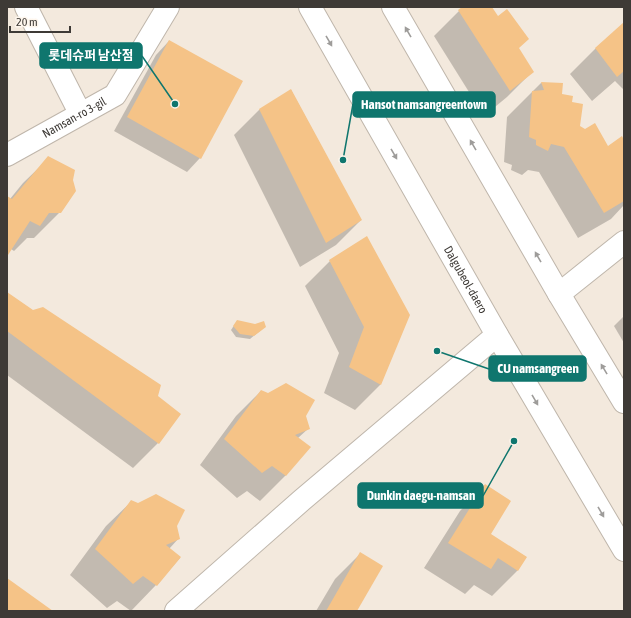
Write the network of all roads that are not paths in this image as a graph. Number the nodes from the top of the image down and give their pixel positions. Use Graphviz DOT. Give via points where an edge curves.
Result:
graph roads {
  1 [pos="26,7"];
  2 [pos="168,7"];
  3 [pos="310,7"];
  4 [pos="393,7"];
  5 [pos="80,113"];
  6 [pos="7,155"];
  7 [pos="624,242"];
  8 [pos="559,294"];
  9 [pos="497,334"];
  10 [pos="624,402"];
  11 [pos="624,550"];
  12 [pos="176,611"];
  1 -- 5 [label="main road"];
  2 -- 5 [label="main road, Namsan-ro 3-gil" via="115,95"];
  3 -- 9 [label="main road, Dalgubeol-daero, one-way"];
  8 -- 4 [label="main road, one-way"];
  5 -- 6 [label="main road, Namsan-ro 3-gil"];
  7 -- 8 [label="main road"];
  10 -- 8 [label="main road, one-way"];
  9 -- 11 [label="main road, Dalgubeol-daero, one-way"];
  9 -- 12 [label="main road"];
}
